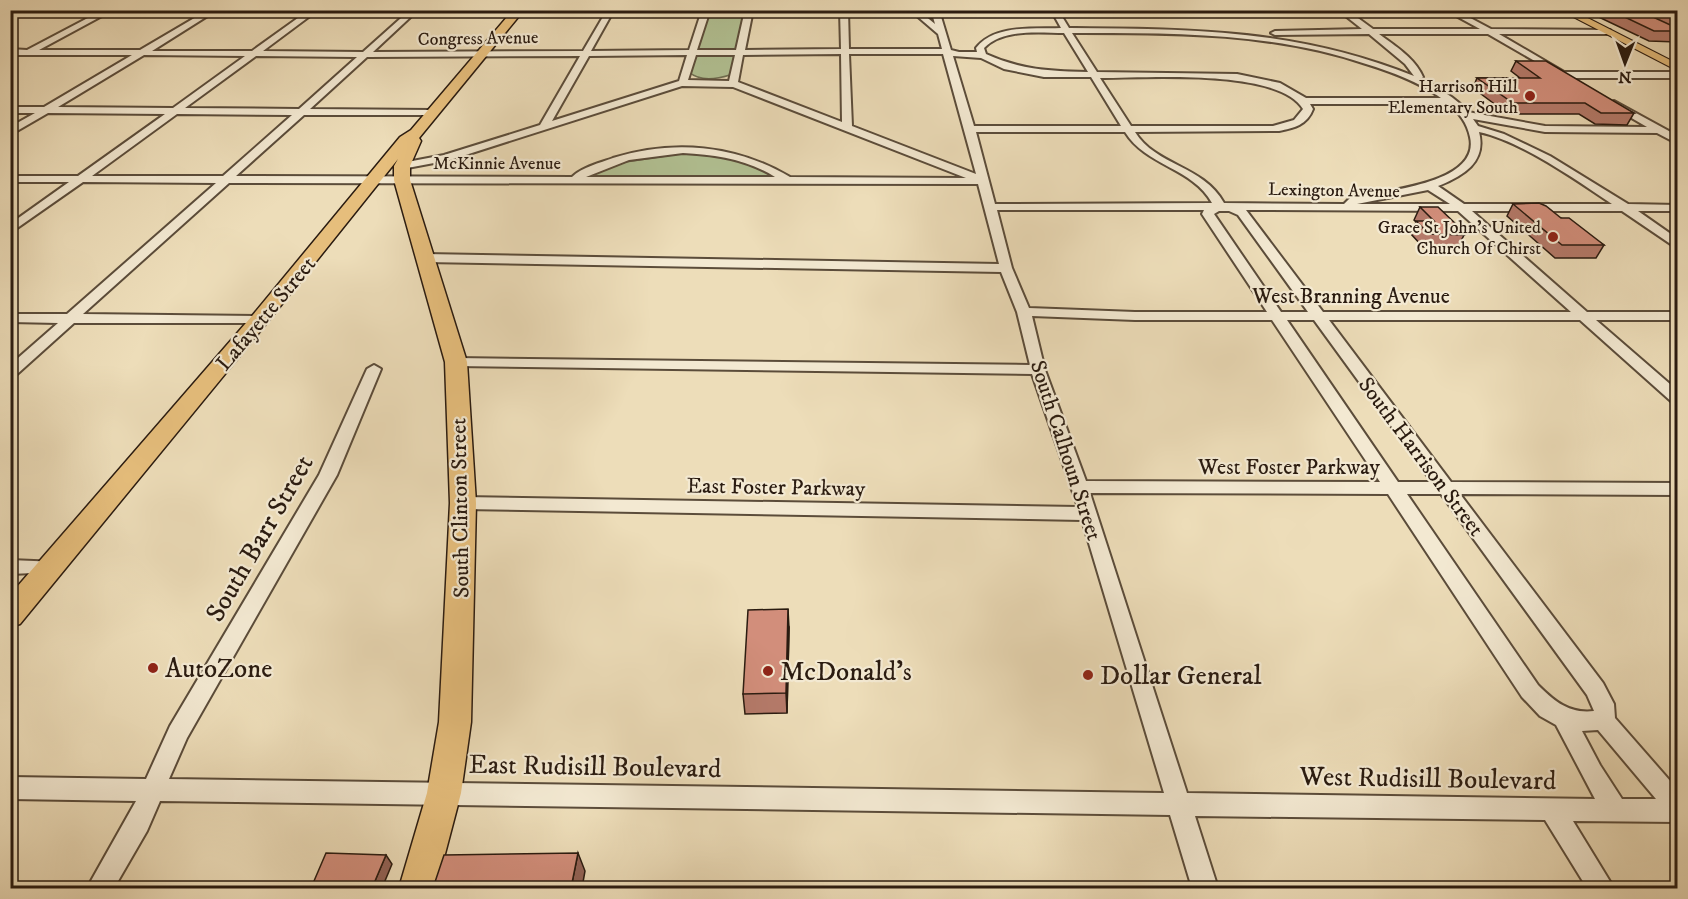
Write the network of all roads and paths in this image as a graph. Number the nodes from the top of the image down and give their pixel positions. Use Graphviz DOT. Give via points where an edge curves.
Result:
graph roads {
  1 [pos="110,10"];
  2 [pos="213,10"];
  3 [pos="315,10"];
  4 [pos="416,10"];
  5 [pos="519,10"];
  6 [pos="611,10"];
  7 [pos="706,10"];
  8 [pos="749,10"];
  9 [pos="844,10"];
  10 [pos="913,10"];
  11 [pos="1054,10"];
  12 [pos="1341,10"];
  13 [pos="1564,10"];
  14 [pos="1461,15"];
  15 [pos="934,20"];
  16 [pos="1066,31"];
  17 [pos="1371,31"];
  18 [pos="1489,31"];
  19 [pos="1607,32"];
  20 [pos="1266,38"];
  21 [pos="946,51"];
  22 [pos="981,51"];
  23 [pos="10,52"];
  24 [pos="28,52"];
  25 [pos="740,52"];
  26 [pos="846,52"];
  27 [pos="143,53"];
  28 [pos="586,53"];
  29 [pos="692,53"];
  30 [pos="255,54"];
  31 [pos="368,54"];
  32 [pos="483,54"];
  33 [pos="10,61"];
  34 [pos="1677,68"];
  35 [pos="1094,75"];
  36 [pos="1564,75"];
  37 [pos="1677,75"];
  38 [pos="1414,78"];
  39 [pos="683,83"];
  40 [pos="733,84"];
  41 [pos="1583,86"];
  42 [pos="1602,97"];
  43 [pos="1303,100"];
  44 [pos="1450,101"];
  45 [pos="10,110"];
  46 [pos="46,111"];
  47 [pos="174,111"];
  48 [pos="301,112"];
  49 [pos="433,113"];
  50 [pos="1466,114"];
  51 [pos="544,126"];
  52 [pos="847,127"];
  53 [pos="1474,128"];
  54 [pos="970,129"];
  55 [pos="1126,129"];
  56 [pos="1659,130"];
  57 [pos="1677,130"];
  58 [pos="10,132"];
  59 [pos="416,133"];
  60 [pos="1677,141"];
  61 [pos="446,158"];
  62 [pos="410,173"];
  63 [pos="10,179"];
  64 [pos="82,179"];
  65 [pos="227,180"];
  66 [pos="374,180"];
  67 [pos="572,180"];
  68 [pos="787,180"];
  69 [pos="983,181"];
  70 [pos="1429,186"];
  71 [pos="1348,206"];
  72 [pos="990,207"];
  73 [pos="1220,207"];
  74 [pos="1626,208"];
  75 [pos="1677,208"];
  76 [pos="1463,209"];
  77 [pos="10,230"];
  78 [pos="1677,245"];
  79 [pos="424,258"];
  80 [pos="1006,268"];
  81 [pos="1024,312"];
  82 [pos="1278,316"];
  83 [pos="1582,316"];
  84 [pos="1677,316"];
  85 [pos="1318,317"];
  86 [pos="10,318"];
  87 [pos="72,318"];
  88 [pos="259,320"];
  89 [pos="456,362"];
  90 [pos="374,369"];
  91 [pos="1038,370"];
  92 [pos="10,374"];
  93 [pos="1677,400"];
  94 [pos="1080,487"];
  95 [pos="1395,489"];
  96 [pos="1446,489"];
  97 [pos="1677,489"];
  98 [pos="464,503"];
  99 [pos="1089,514"];
  100 [pos="10,567"];
  101 [pos="51,567"];
  102 [pos="10,616"];
  103 [pos="1564,718"];
  104 [pos="1603,720"];
  105 [pos="10,788"];
  106 [pos="152,790"];
  107 [pos="444,793"];
  108 [pos="1179,805"];
  109 [pos="1552,810"];
  110 [pos="1616,810"];
  111 [pos="1677,810"];
  112 [pos="100,888"];
  113 [pos="417,888"];
  114 [pos="1204,888"];
  115 [pos="1601,888"];
  1 -- 24 [label="street"];
  2 -- 27 [label="street"];
  3 -- 30 [label="street"];
  4 -- 31 [label="street"];
  5 -- 32 [label="highway, Lafayette Street"];
  6 -- 28 [label="street"];
  7 -- 29 [label="street"];
  8 -- 25 [label="street"];
  9 -- 26 [label="street"];
  10 -- 15 [label="street"];
  11 -- 16 [label="street, South Harrison Street"];
  12 -- 17 [label="street"];
  13 -- 19 [label="main road"];
  14 -- 18 [label="street"];
  15 -- 21 [label="street, South Calhoun Street"];
  16 -- 20 [label="street" via="1199,32"];
  16 -- 22 [label="street" via="1006,34 990,39"];
  16 -- 35 [label="street, South Harrison Street"];
  17 -- 18 [label="street"];
  17 -- 20 [label="street" via="1286,32"];
  17 -- 38 [label="street" via="1417,71 1419,77"];
  18 -- 19 [label="street"];
  18 -- 36 [label="street"];
  19 -- 34 [label="main road"];
  20 -- 38 [label="street" via="1347,55"];
  21 -- 22 [label="street, Congress Avenue" via="958,55"];
  21 -- 26 [label="street, Congress Avenue"];
  21 -- 54 [label="street, South Calhoun Street"];
  22 -- 35 [label="street" via="1000,65 1019,71"];
  23 -- 24 [label="street, Congress Avenue"];
  24 -- 27 [label="street, Congress Avenue"];
  24 -- 33 [label="street"];
  25 -- 26 [label="street, Congress Avenue"];
  25 -- 29 [label="street, Congress Avenue"];
  25 -- 40 [label="street"];
  26 -- 52 [label="street"];
  27 -- 30 [label="street, Congress Avenue"];
  27 -- 46 [label="street"];
  28 -- 29 [label="street, Congress Avenue"];
  28 -- 32 [label="street, Congress Avenue"];
  28 -- 51 [label="street"];
  29 -- 39 [label="street"];
  30 -- 31 [label="street, Congress Avenue"];
  30 -- 47 [label="street"];
  31 -- 32 [label="street, Congress Avenue"];
  31 -- 48 [label="street"];
  32 -- 49 [label="highway, Lafayette Street"];
  35 -- 43 [label="street" via="1237,76 1276,86"];
  35 -- 55 [label="street, South Harrison Street"];
  36 -- 37 [label="street"];
  36 -- 41 [label="street"];
  38 -- 44 [label="street"];
  39 -- 40 [label="street"];
  39 -- 51 [label="street"];
  40 -- 52 [label="street"];
  42 -- 56 [label="street"];
  43 -- 44 [label="street"];
  43 -- 55 [label="street" via="1308,109 1305,117 1275,128"];
  44 -- 50 [label="street"];
  45 -- 46 [label="street"];
  46 -- 47 [label="street"];
  46 -- 58 [label="street"];
  47 -- 48 [label="street"];
  47 -- 64 [label="street"];
  48 -- 49 [label="street"];
  48 -- 65 [label="street"];
  49 -- 59 [label="highway, Lafayette Street"];
  50 -- 53 [label="street"];
  50 -- 56 [label="street" via="1545,129"];
  51 -- 61 [label="street"];
  52 -- 69 [label="street"];
  53 -- 70 [label="street" via="1474,156 1458,171"];
  53 -- 74 [label="street" via="1496,134 1549,160"];
  54 -- 55 [label="street"];
  54 -- 69 [label="street, South Calhoun Street"];
  55 -- 73 [label="street, South Harrison Street" via="1144,149 1201,182"];
  56 -- 57 [label="street"];
  56 -- 60 [label="street"];
  59 -- 62 [label="highway"];
  59 -- 66 [label="highway, Lafayette Street" via="405,140"];
  61 -- 62 [label="street"];
  61 -- 62 [label="street"];
  62 -- 66 [label="street, McKinnie Avenue"];
  62 -- 67 [label="street, McKinnie Avenue"];
  62 -- 79 [label="highway, South Clinton Street"];
  63 -- 64 [label="street, McKinnie Avenue"];
  64 -- 65 [label="street, McKinnie Avenue"];
  64 -- 77 [label="street"];
  65 -- 66 [label="street, McKinnie Avenue"];
  65 -- 87 [label="street"];
  66 -- 88 [label="highway, Lafayette Street"];
  67 -- 68 [label="street, McKinnie Avenue"];
  67 -- 68 [label="street" via="604,165 632,158 698,152 753,161"];
  68 -- 69 [label="street, McKinnie Avenue"];
  69 -- 72 [label="street, South Calhoun Street"];
  70 -- 71 [label="street" via="1354,200"];
  70 -- 76 [label="street"];
  71 -- 73 [label="street, Lexington Avenue"];
  71 -- 76 [label="street, Lexington Avenue"];
  72 -- 73 [label="street, Lexington Avenue"];
  72 -- 80 [label="street, South Calhoun Street"];
  73 -- 82 [label="street, South Harrison Street" via="1208,214"];
  73 -- 85 [label="street, South Harrison Street" via="1242,213"];
  74 -- 75 [label="street, Lexington Avenue"];
  74 -- 76 [label="street, Lexington Avenue"];
  74 -- 78 [label="street"];
  76 -- 83 [label="street"];
  79 -- 80 [label="street"];
  79 -- 89 [label="highway, South Clinton Street"];
  80 -- 81 [label="street, South Calhoun Street"];
  81 -- 82 [label="street, West Branning Avenue"];
  81 -- 91 [label="street, South Calhoun Street"];
  82 -- 85 [label="street, West Branning Avenue"];
  82 -- 95 [label="street, South Harrison Street"];
  83 -- 84 [label="street, West Branning Avenue"];
  83 -- 85 [label="street, West Branning Avenue"];
  83 -- 93 [label="street"];
  85 -- 96 [label="street, South Harrison Street"];
  86 -- 87 [label="street"];
  87 -- 88 [label="street"];
  87 -- 92 [label="street"];
  88 -- 101 [label="highway, Lafayette Street"];
  89 -- 91 [label="street"];
  89 -- 98 [label="highway, South Clinton Street"];
  90 -- 106 [label="street, South Barr Street" via="328,476 178,733"];
  91 -- 94 [label="street, South Calhoun Street"];
  94 -- 95 [label="street, West Foster Parkway"];
  94 -- 99 [label="street, South Calhoun Street"];
  95 -- 96 [label="street, West Foster Parkway"];
  95 -- 103 [label="street, South Harrison Street" via="1530,691"];
  96 -- 97 [label="street, West Foster Parkway"];
  96 -- 104 [label="street, South Harrison Street" via="1595,689 1605,706"];
  98 -- 99 [label="street, East Foster Parkway"];
  98 -- 107 [label="highway, South Clinton Street" via="454,722"];
  99 -- 108 [label="street, South Calhoun Street"];
  100 -- 101 [label="street"];
  101 -- 102 [label="highway, Lafayette Street"];
  103 -- 104 [label="street, South Harrison Street"];
  103 -- 110 [label="street, South Harrison Street"];
  104 -- 111 [label="street, South Harrison Street"];
  105 -- 106 [label="street, East Rudisill Boulevard"];
  106 -- 107 [label="street, East Rudisill Boulevard"];
  106 -- 112 [label="street, South Barr Street" via="138,823"];
  107 -- 108 [label="street, East Rudisill Boulevard"];
  107 -- 113 [label="highway, South Clinton Street"];
  108 -- 109 [label="street, West Rudisill Boulevard"];
  108 -- 114 [label="street, South Calhoun Street"];
  109 -- 110 [label="street, West Rudisill Boulevard"];
  109 -- 115 [label="street"];
  110 -- 111 [label="street, West Rudisill Boulevard"];
}
